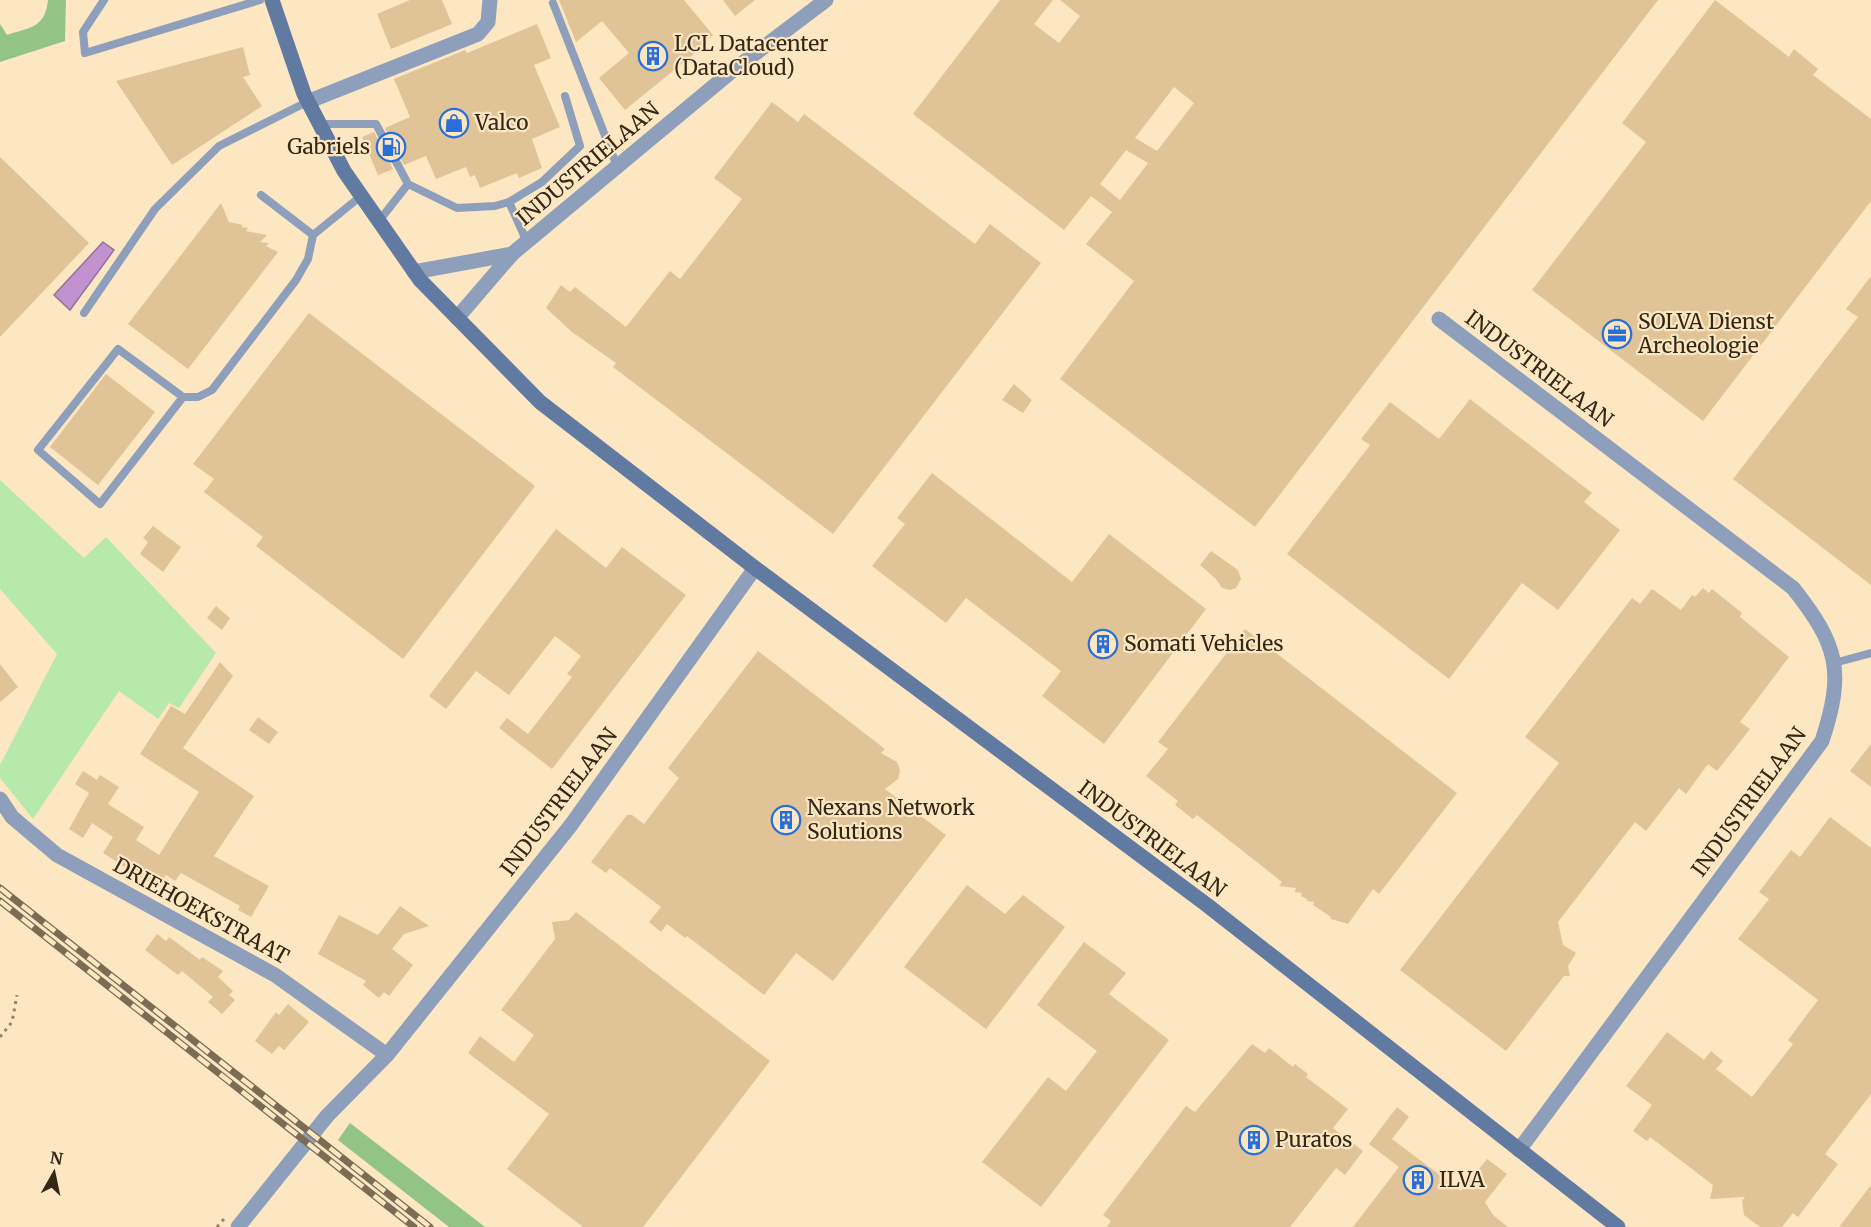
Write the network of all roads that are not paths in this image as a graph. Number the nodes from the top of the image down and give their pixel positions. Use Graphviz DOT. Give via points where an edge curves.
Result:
graph roads {
  1 [pos="104,0"];
  2 [pos="260,0"];
  3 [pos="272,0"];
  4 [pos="490,0"];
  5 [pos="826,0"];
  6 [pos="554,3"];
  7 [pos="231,4"];
  8 [pos="565,96"];
  9 [pos="307,102"];
  10 [pos="320,124"];
  11 [pos="617,166"];
  12 [pos="408,184"];
  13 [pos="261,195"];
  14 [pos="362,196"];
  15 [pos="508,202"];
  16 [pos="379,221"];
  17 [pos="313,235"];
  18 [pos="527,242"];
  19 [pos="512,254"];
  20 [pos="414,272"];
  21 [pos="84,313"];
  22 [pos="457,318"];
  23 [pos="1439,319"];
  24 [pos="183,397"];
  25 [pos="755,568"];
  26 [pos="1871,653"];
  27 [pos="1834,663"];
  28 [pos="0,799"];
  29 [pos="387,1055"];
  30 [pos="1519,1150"];
  31 [pos="238,1227"];
  32 [pos="1618,1227"];
  1 -- 7 [label="lane" via="83,32 85,52"];
  2 -- 7 [label="lane"];
  3 -- 9 [label="street, INDUSTRIELAAN"];
  4 -- 9 [label="street" via="488,22 478,34"];
  5 -- 11 [label="street, INDUSTRIELAAN"];
  6 -- 11 [label="lane"];
  8 -- 15 [label="lane" via="580,146 542,182"];
  9 -- 10 [label="street, INDUSTRIELAAN"];
  9 -- 21 [label="lane" via="219,146 155,209"];
  10 -- 12 [label="lane" via="376,124"];
  10 -- 14 [label="street, INDUSTRIELAAN"];
  11 -- 18 [label="street, INDUSTRIELAAN"];
  12 -- 15 [label="lane" via="458,208"];
  12 -- 16 [label="lane"];
  13 -- 17 [label="lane"];
  14 -- 16 [label="street, INDUSTRIELAAN"];
  14 -- 17 [label="lane"];
  15 -- 18 [label="lane"];
  16 -- 20 [label="street, INDUSTRIELAAN"];
  17 -- 24 [label="lane" via="308,259 296,280 212,390 198,397"];
  18 -- 19 [label="street, INDUSTRIELAAN"];
  19 -- 20 [label="street, INDUSTRIELAAN"];
  19 -- 22 [label="street"];
  20 -- 22 [label="street, INDUSTRIELAAN"];
  22 -- 25 [label="street, INDUSTRIELAAN" via="540,402"];
  23 -- 27 [label="street, INDUSTRIELAAN" via="1793,588 1820,621"];
  24 -- 24 [label="lane" via="118,349 38,450 100,504"];
  25 -- 29 [label="street, INDUSTRIELAAN" via="571,825"];
  25 -- 30 [label="street, INDUSTRIELAAN" via="1207,905"];
  26 -- 27 [label="lane"];
  27 -- 30 [label="street, INDUSTRIELAAN" via="1837,684 1822,741"];
  28 -- 29 [label="street, DRIEHOEKSTRAAT" via="12,817 57,855 275,975"];
  29 -- 31 [label="street, INDUSTRIELAAN" via="327,1116"];
  30 -- 32 [label="street, INDUSTRIELAAN"];
}
